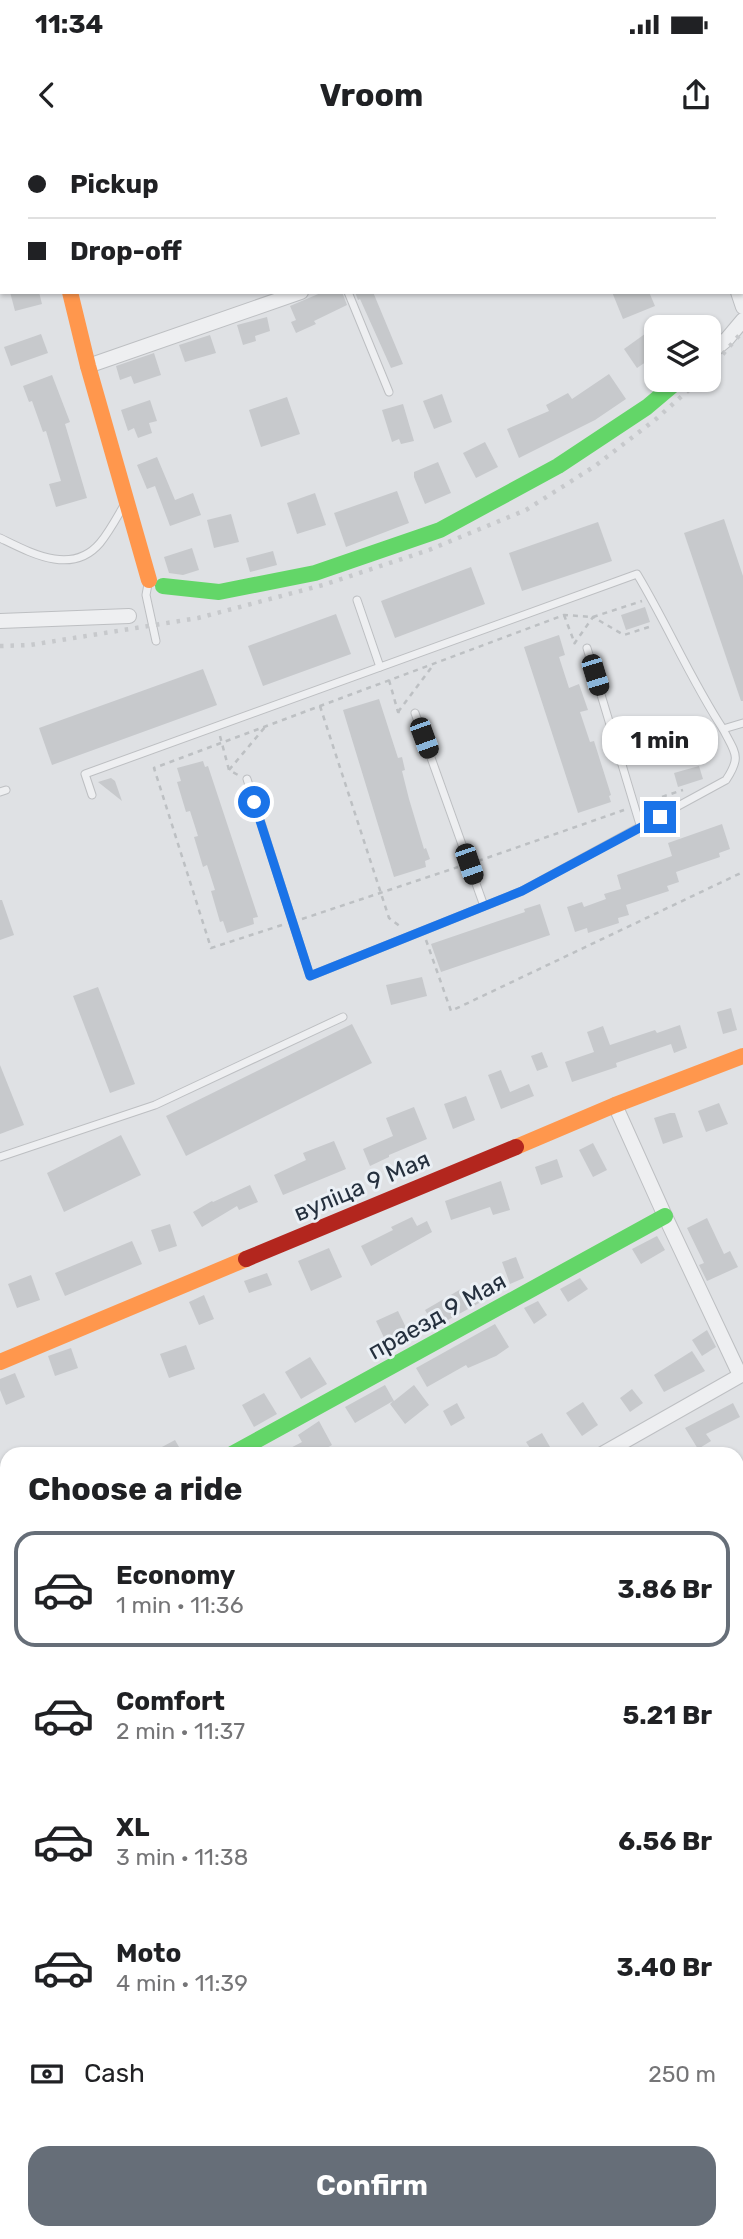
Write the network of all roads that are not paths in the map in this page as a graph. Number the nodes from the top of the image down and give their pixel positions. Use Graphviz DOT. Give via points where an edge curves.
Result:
graph roads {
  1 [pos="70,294"];
  2 [pos="295,294"];
  3 [pos="349,294"];
  4 [pos="743,320"];
  5 [pos="721,344"];
  6 [pos="88,366"];
  7 [pos="389,392"];
  8 [pos="665,392"];
  9 [pos="127,501"];
  10 [pos="0,538"];
  11 [pos="156,583"];
  12 [pos="357,600"];
  13 [pos="129,616"];
  14 [pos="0,621"];
  15 [pos="156,641"];
  16 [pos="587,648"];
  17 [pos="380,667"];
  18 [pos="415,713"];
  19 [pos="743,723"];
  20 [pos="723,729"];
  21 [pos="247,779"];
  22 [pos="92,795"];
  23 [pos="641,828"];
  24 [pos="484,906"];
  25 [pos="343,1017"];
  26 [pos="743,1056"];
  27 [pos="615,1105"];
  28 [pos="0,1157"];
  29 [pos="665,1216"];
  30 [pos="0,1362"];
  31 [pos="741,1375"];
  32 [pos="245,1447"];
  33 [pos="613,1447"];
  1 -- 6 [label="street"];
  2 -- 6 [label="street"];
  3 -- 7 [label="lane"];
  4 -- 5 [label="street"];
  6 -- 9 [label="street"];
  8 -- 11 [label="street" via="558,466 440,530 315,573 219,592"];
  9 -- 10 [label="lane" via="99,544 78,559 60,561"];
  9 -- 11 [label="street"];
  11 -- 15 [label="lane" via="146,595"];
  12 -- 17 [label="lane"];
  13 -- 14 [label="street"];
  16 -- 23 [label="lane"];
  17 -- 20 [label="lane" via="637,573"];
  17 -- 22 [label="lane" via="85,774"];
  18 -- 24 [label="lane"];
  19 -- 20 [label="lane"];
  20 -- 23 [label="lane" via="736,765 726,780"];
  21 -- 24 [label="lane" via="310,976"];
  23 -- 24 [label="lane"];
  25 -- 28 [label="lane" via="155,1105"];
  26 -- 27 [label="street, вуліца 9 Мая"];
  27 -- 29 [label="street"];
  27 -- 30 [label="street, вуліца 9 Мая"];
  29 -- 31 [label="street"];
  29 -- 32 [label="street, праезд 9 Мая"];
  31 -- 33 [label="street"];
}
